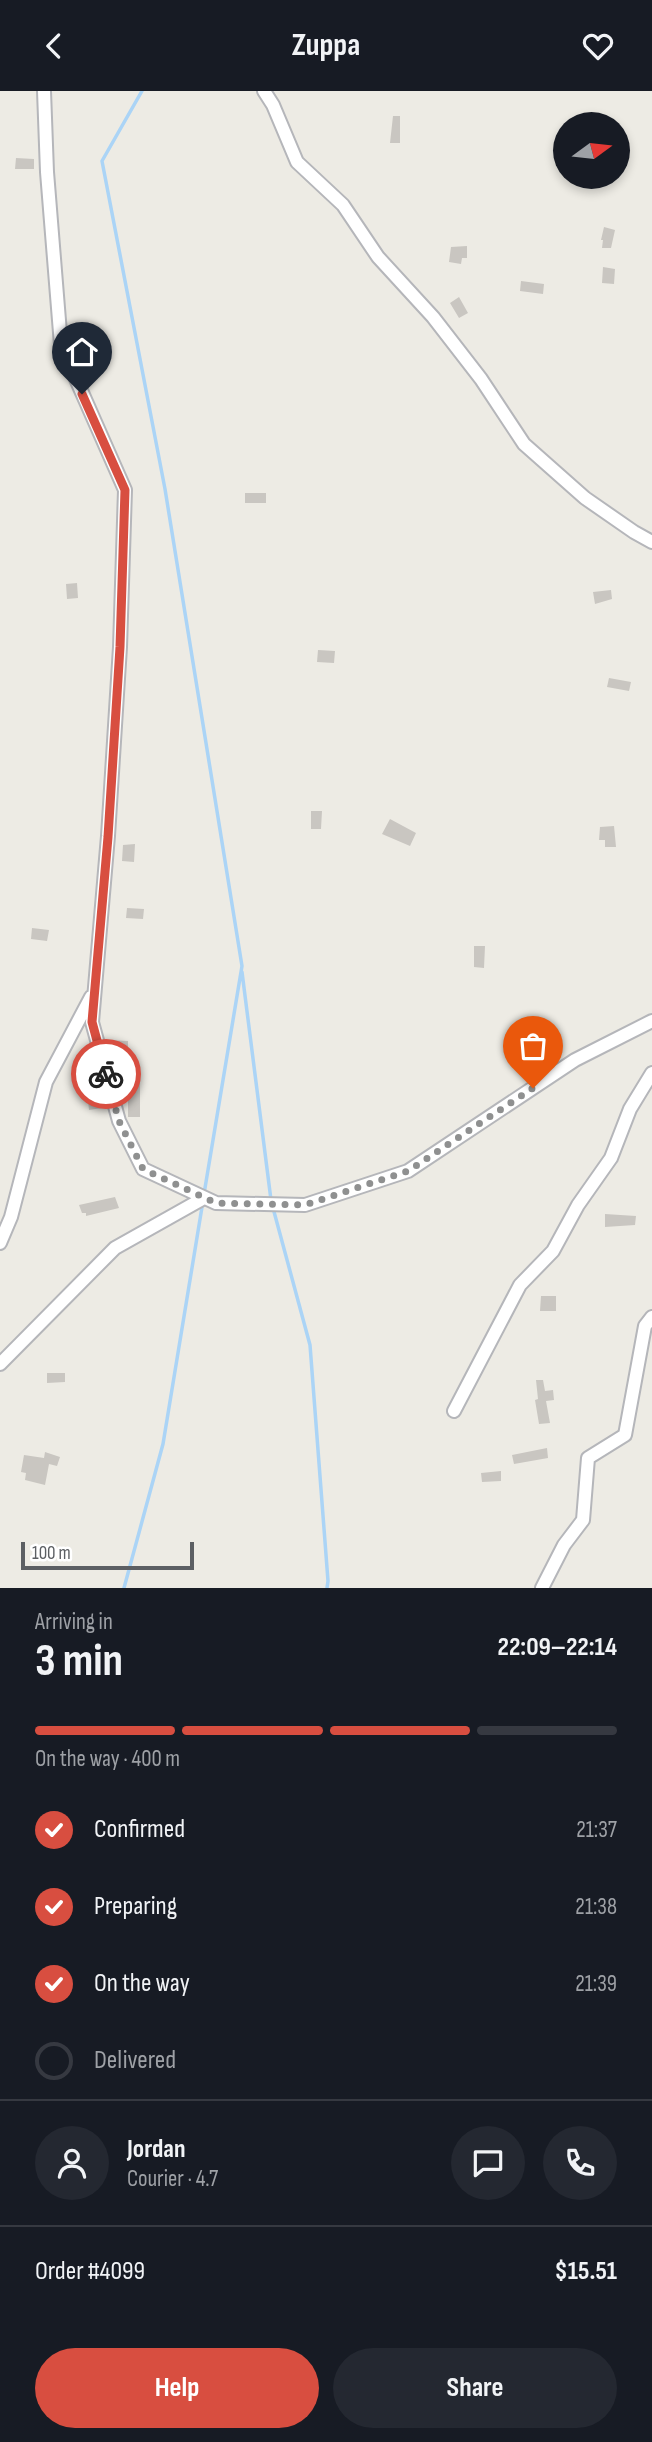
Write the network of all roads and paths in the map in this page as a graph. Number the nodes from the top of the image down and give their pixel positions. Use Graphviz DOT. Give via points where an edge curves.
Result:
graph roads {
  1 [pos="44,91"];
  2 [pos="264,91"];
  3 [pos="652,542"];
  4 [pos="95,991"];
  5 [pos="652,1021"];
  6 [pos="652,1073"];
  7 [pos="204,1198"];
  8 [pos="0,1243"];
  9 [pos="652,1317"];
  10 [pos="0,1364"];
  11 [pos="454,1411"];
  12 [pos="542,1588"];
  1 -- 4 [label="street" via="61,345 125,490 120,647"];
  2 -- 3 [label="street" via="297,162 343,205 378,257 481,379 524,444 585,498"];
  4 -- 7 [label="street" via="92,1022 119,1121 143,1169"];
  4 -- 8 [label="street" via="46,1082"];
  5 -- 7 [label="street" via="575,1060 408,1171 305,1205 216,1203"];
  6 -- 11 [label="street" via="630,1109 611,1158 552,1251 520,1285"];
  7 -- 10 [label="street" via="115,1248"];
  9 -- 12 [label="street" via="645,1326 625,1435 588,1458 583,1520"];
}
